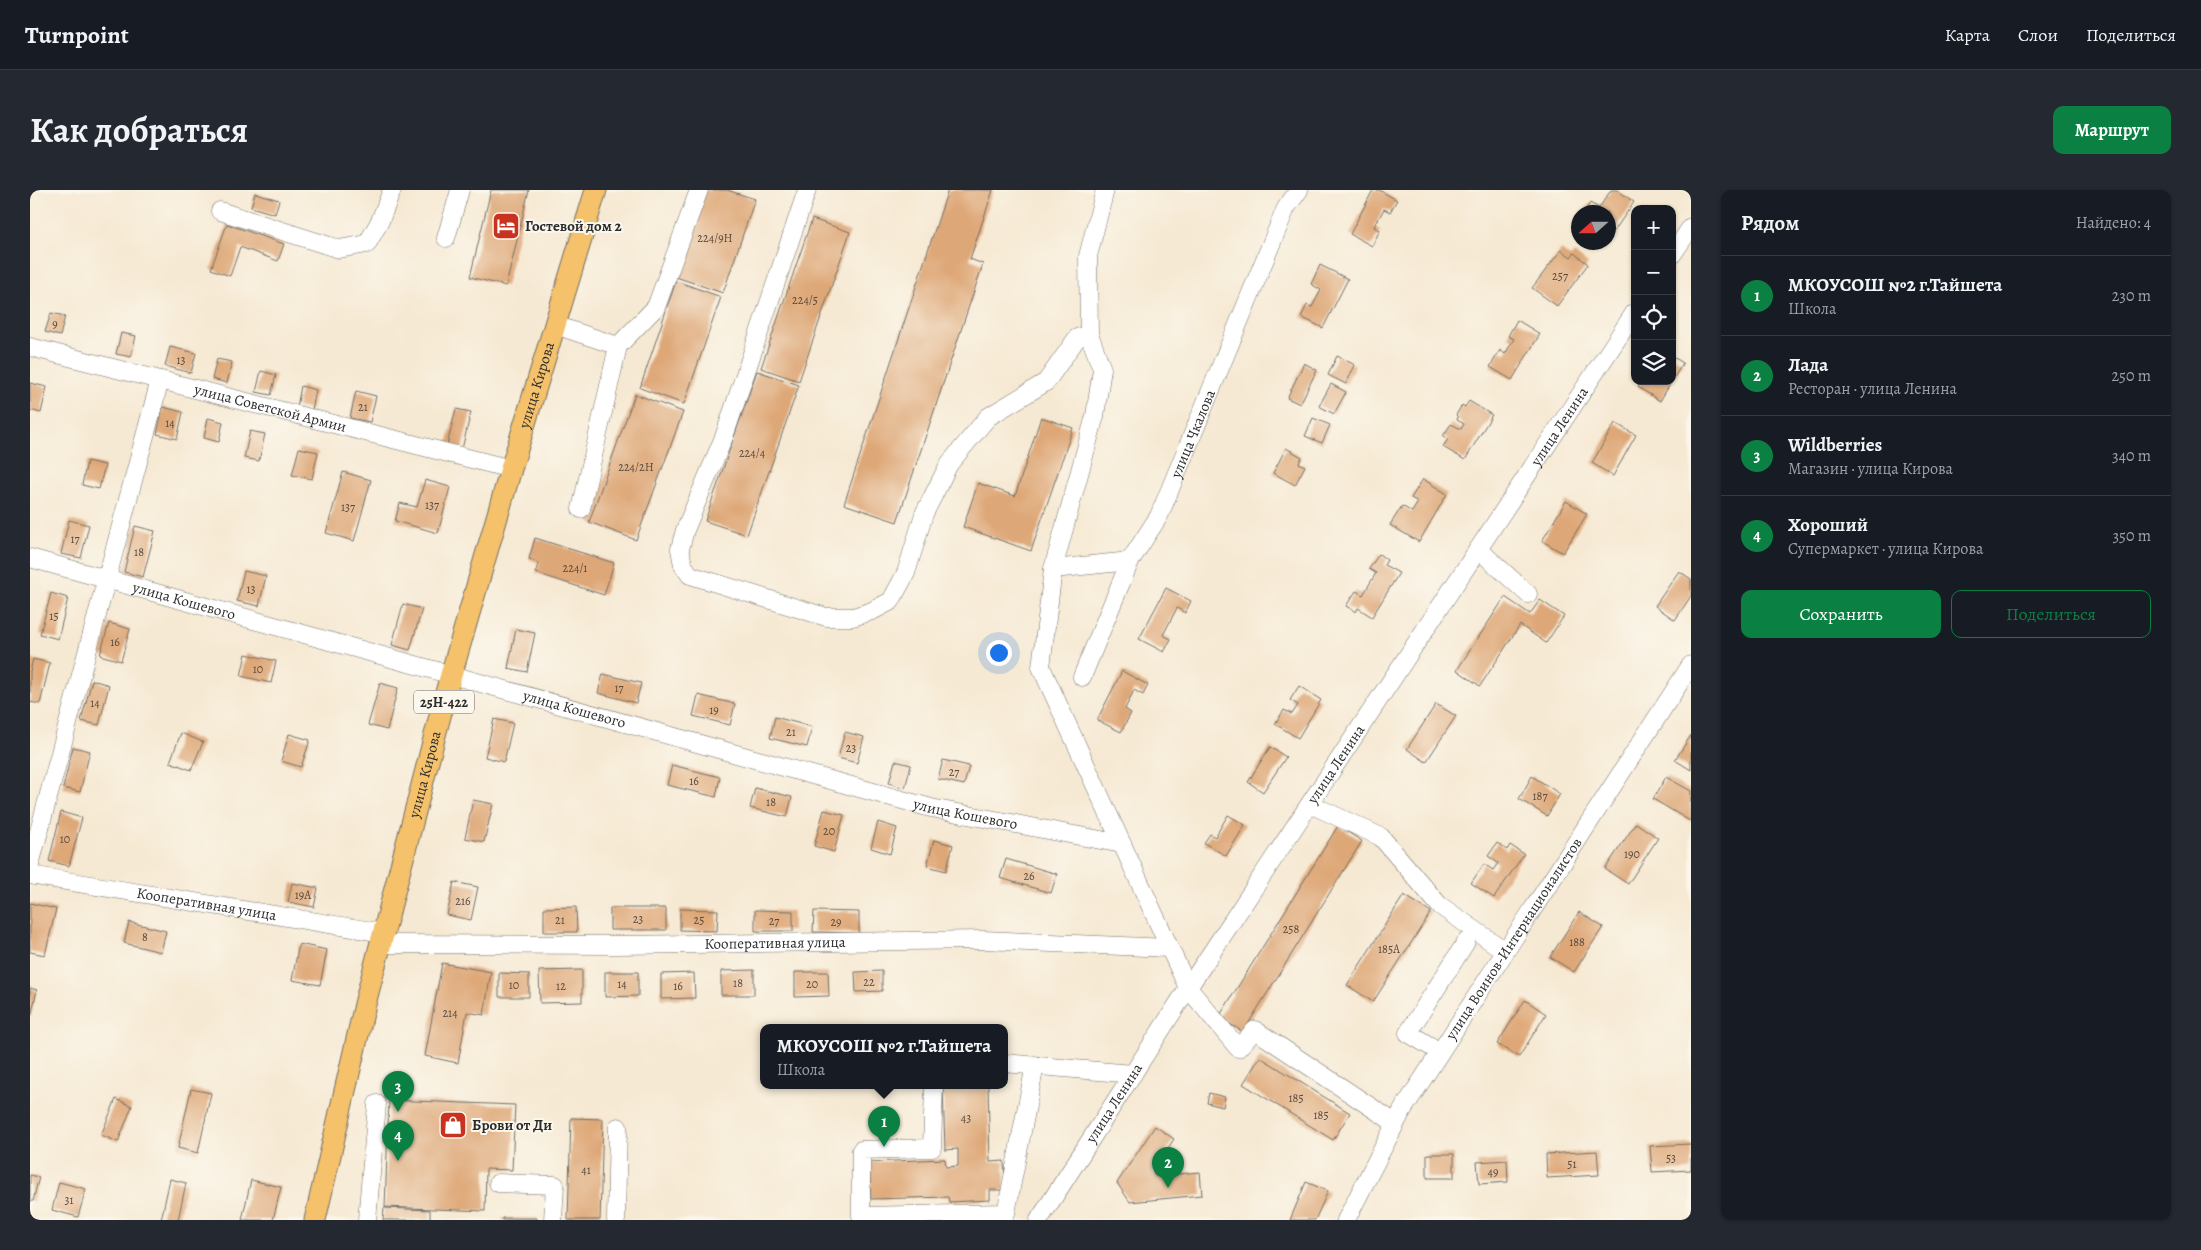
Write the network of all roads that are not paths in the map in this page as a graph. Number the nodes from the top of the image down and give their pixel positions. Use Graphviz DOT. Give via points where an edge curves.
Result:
graph roads {
  1 [pos="392,190"];
  2 [pos="460,190"];
  3 [pos="596,190"];
  4 [pos="700,190"];
  5 [pos="807,190"];
  6 [pos="1105,190"];
  7 [pos="1299,190"];
  8 [pos="220,211"];
  9 [pos="1691,227"];
  10 [pos="446,238"];
  11 [pos="1675,250"];
  12 [pos="1631,318"];
  13 [pos="555,325"];
  14 [pos="1089,334"];
  15 [pos="618,346"];
  16 [pos="30,347"];
  17 [pos="160,380"];
  18 [pos="510,468"];
  19 [pos="581,509"];
  20 [pos="1478,549"];
  21 [pos="30,558"];
  22 [pos="1130,561"];
  23 [pos="1053,569"];
  24 [pos="106,579"];
  25 [pos="1528,594"];
  26 [pos="1689,673"];
  27 [pos="452,674"];
  28 [pos="1082,677"];
  29 [pos="1310,804"];
  30 [pos="1122,844"];
  31 [pos="30,865"];
  32 [pos="30,875"];
  33 [pos="382,938"];
  34 [pos="1466,942"];
  35 [pos="1169,948"];
  36 [pos="1505,951"];
  37 [pos="1188,988"];
  38 [pos="1440,1052"];
  39 [pos="1008,1063"];
  40 [pos="1035,1065"];
  41 [pos="1133,1074"];
  42 [pos="934,1089"];
  43 [pos="377,1104"];
  44 [pos="1396,1124"];
  45 [pos="618,1127"];
  46 [pos="498,1183"];
  47 [pos="315,1220"];
  48 [pos="367,1220"];
  49 [pos="553,1220"];
  50 [pos="616,1220"];
  51 [pos="1039,1220"];
  52 [pos="1346,1220"];
  1 -- 8 [label="street" via="367,244 340,249"];
  2 -- 10 [label="street"];
  3 -- 13 [label="main road, улица Кирова / 25Н-422"];
  4 -- 15 [label="street" via="656,307"];
  5 -- 14 [label="street" via="724,437 680,549 683,564 690,575 826,617 853,617 891,601 906,573 924,514 949,464 988,418 1046,382 1077,338"];
  6 -- 14 [label="street" via="1088,256"];
  7 -- 22 [label="street, улица Чкалова" via="1286,208 1159,516"];
  9 -- 11 [label="street"];
  12 -- 20 [label="street, улица Ленина"];
  13 -- 15 [label="street"];
  13 -- 18 [label="main road, улица Кирова / 25Н-422"];
  14 -- 23 [label="street" via="1102,369 1095,416"];
  15 -- 19 [label="street"];
  16 -- 17 [label="street, улица Советской Армии"];
  17 -- 18 [label="street, улица Советской Армии"];
  17 -- 24 [label="street"];
  18 -- 27 [label="main road, улица Кирова / 25Н-422"];
  20 -- 25 [label="street"];
  20 -- 29 [label="street, улица Ленина"];
  21 -- 24 [label="street, улица Кошевого"];
  22 -- 23 [label="street"];
  22 -- 28 [label="street, улица Чкалова"];
  23 -- 30 [label="street" via="1041,667"];
  24 -- 27 [label="street, улица Кошевого"];
  24 -- 31 [label="street"];
  26 -- 36 [label="street, улица Воинов-Интернационалистов"];
  27 -- 30 [label="street, улица Кошевого" via="931,808"];
  27 -- 33 [label="main road, улица Кирова / 25Н-422"];
  29 -- 36 [label="street" via="1381,837 1440,905"];
  29 -- 37 [label="street, улица Ленина"];
  30 -- 35 [label="street"];
  32 -- 33 [label="street, Кооперативная улица"];
  33 -- 35 [label="street, Кооперативная улица" via="617,945 983,940"];
  33 -- 47 [label="main road, улица Кирова / 25Н-422"];
  34 -- 38 [label="street" via="1408,1033"];
  35 -- 37 [label="street"];
  36 -- 38 [label="street, улица Воинов-Интернационалистов"];
  37 -- 41 [label="street, улица Ленина"];
  37 -- 44 [label="street" via="1238,1048 1255,1030"];
  38 -- 44 [label="street, улица Воинов-Интернационалистов"];
  39 -- 40 [label="street"];
  40 -- 41 [label="street"];
  40 -- 42 [label="street" via="1006,1214 861,1216 861,1150 932,1148"];
  41 -- 51 [label="street, улица Ленина"];
  43 -- 48 [label="street"];
  44 -- 52 [label="street, улица Воинов-Интернационалистов"];
  45 -- 50 [label="street"];
  46 -- 49 [label="street" via="554,1185"];
}
